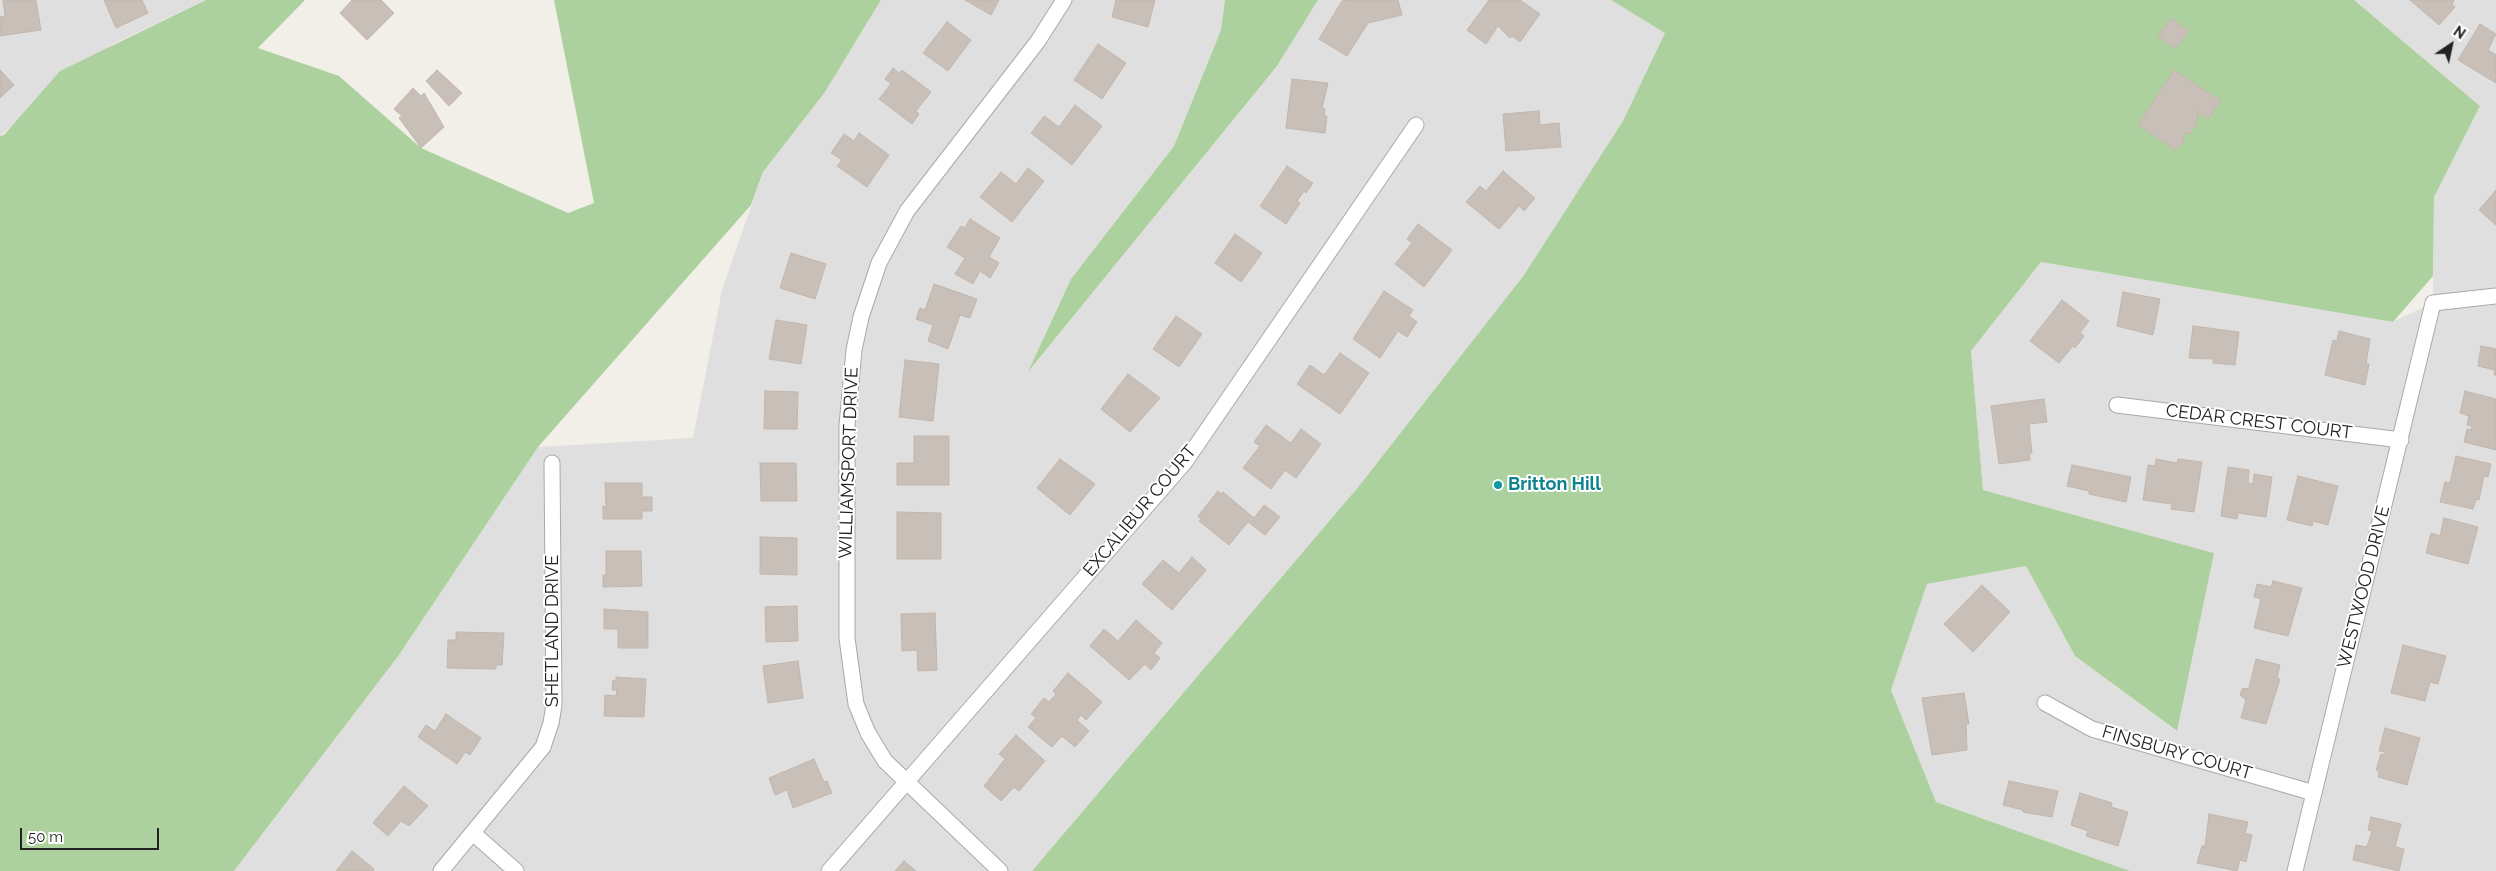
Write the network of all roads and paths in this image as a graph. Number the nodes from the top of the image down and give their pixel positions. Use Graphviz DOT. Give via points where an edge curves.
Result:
graph roads {
  1 [pos="1064,0"];
  2 [pos="1416,125"];
  3 [pos="2496,296"];
  4 [pos="2117,405"];
  5 [pos="2400,440"];
  6 [pos="552,463"];
  7 [pos="2045,703"];
  8 [pos="906,783"];
  9 [pos="2314,793"];
  10 [pos="474,834"];
  11 [pos="441,871"];
  12 [pos="516,871"];
  13 [pos="829,871"];
  14 [pos="1000,871"];
  15 [pos="2295,871"];
  1 -- 8 [label="street, WILLIAMSPORT DRIVE" via="1038,41 907,211 879,262 854,350 847,425 846,562 850,657 856,704 868,733 885,761"];
  2 -- 8 [label="street, EXCALIBUR COURT" via="1185,462"];
  3 -- 5 [label="street, WESTWOOD DRIVE" via="2433,303"];
  4 -- 5 [label="street, CEDAR CREST COURT"];
  5 -- 9 [label="street, WESTWOOD DRIVE"];
  6 -- 10 [label="street, SHETLAND DRIVE" via="554,705 551,723 543,747"];
  7 -- 9 [label="street, FINSBURY COURT" via="2092,729"];
  8 -- 13 [label="street, EXCALIBUR COURT"];
  8 -- 14 [label="street, WILLIAMSPORT DRIVE"];
  9 -- 15 [label="street, WESTWOOD DRIVE"];
  10 -- 11 [label="street"];
  10 -- 12 [label="street"];
}
